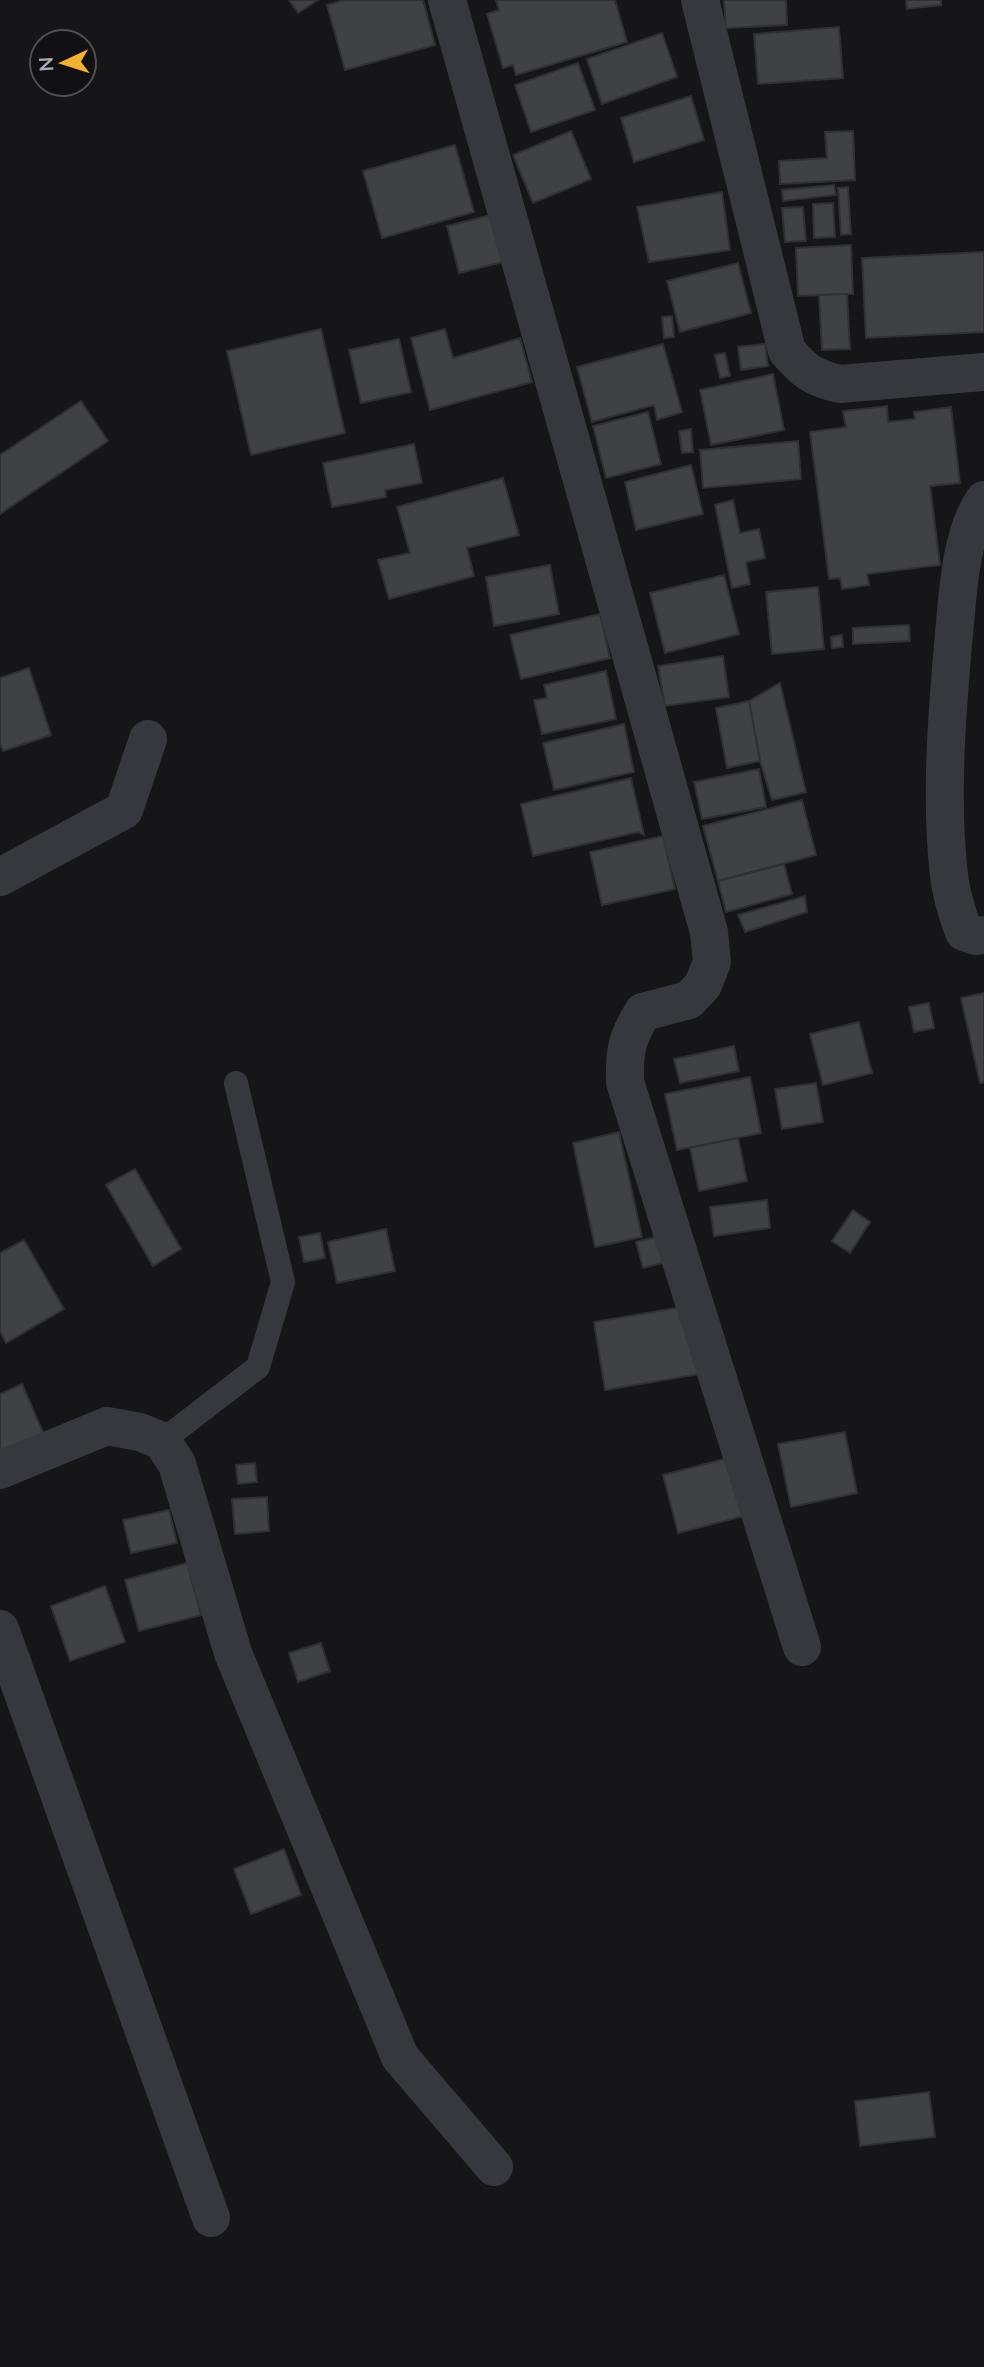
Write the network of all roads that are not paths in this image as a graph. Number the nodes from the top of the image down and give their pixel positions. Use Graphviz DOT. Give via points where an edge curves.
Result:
graph roads {
  1 [pos="447,0"];
  2 [pos="700,0"];
  3 [pos="984,372"];
  4 [pos="984,500"];
  5 [pos="148,739"];
  6 [pos="0,877"];
  7 [pos="984,935"];
  8 [pos="236,1083"];
  9 [pos="162,1441"];
  10 [pos="0,1470"];
  11 [pos="0,1629"];
  12 [pos="802,1647"];
  13 [pos="494,2167"];
  14 [pos="211,2218"];
  1 -- 12 [label="street" via="709,932 712,962 703,985 690,1000 643,1012 624,1056 625,1082"];
  2 -- 3 [label="street" via="787,351 818,379 840,384"];
  4 -- 7 [label="street" via="968,537 959,580 946,728 946,840 949,877 964,932"];
  5 -- 6 [label="street" via="124,810"];
  8 -- 9 [label="lane" via="283,1282 258,1367"];
  9 -- 10 [label="street" via="107,1426"];
  9 -- 13 [label="street" via="177,1464 233,1653 400,2057"];
  11 -- 14 [label="street"];
}
